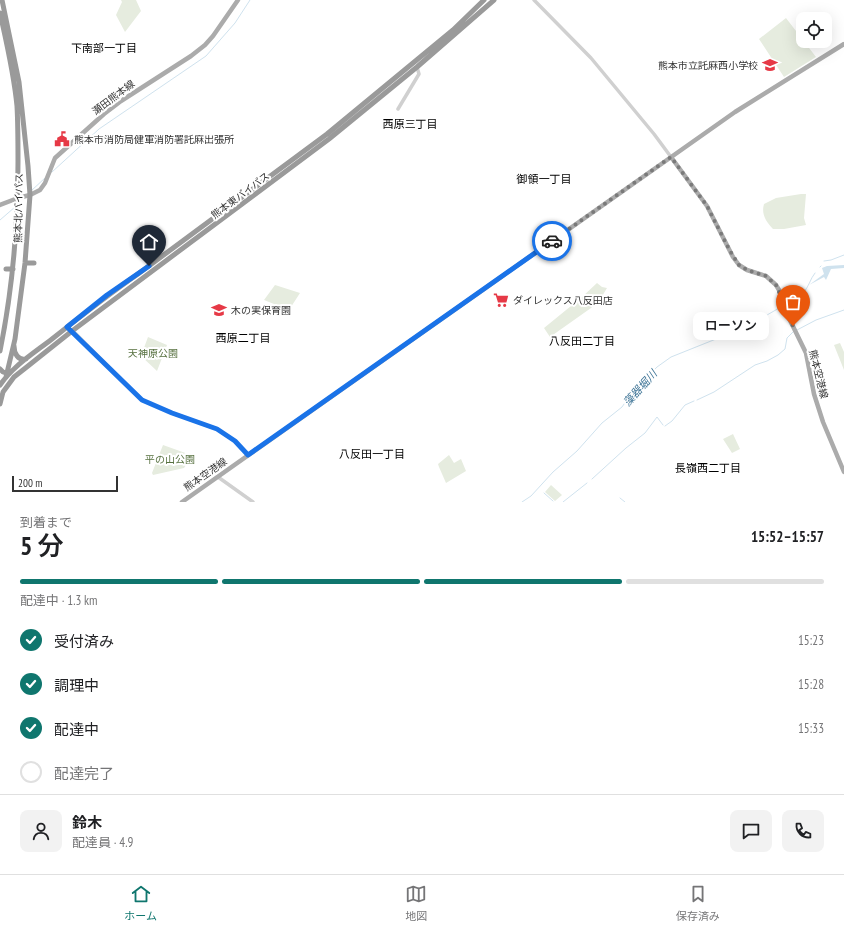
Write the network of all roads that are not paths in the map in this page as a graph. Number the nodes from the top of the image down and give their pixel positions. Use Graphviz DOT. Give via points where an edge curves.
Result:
graph roads {
  1 [pos="2,0"];
  2 [pos="238,0"];
  3 [pos="484,0"];
  4 [pos="494,0"];
  5 [pos="534,0"];
  6 [pos="0,13"];
  7 [pos="9,41"];
  8 [pos="844,44"];
  9 [pos="417,67"];
  10 [pos="398,109"];
  11 [pos="671,157"];
  12 [pos="30,195"];
  13 [pos="18,198"];
  14 [pos="0,205"];
  15 [pos="25,263"];
  16 [pos="34,263"];
  17 [pos="13,268"];
  18 [pos="6,269"];
  19 [pos="67,327"];
  20 [pos="72,331"];
  21 [pos="14,343"];
  22 [pos="0,351"];
  23 [pos="26,359"];
  24 [pos="0,368"];
  25 [pos="21,371"];
  26 [pos="7,375"];
  27 [pos="0,385"];
  28 [pos="3,392"];
  29 [pos="0,404"];
  30 [pos="248,455"];
  31 [pos="844,472"];
  32 [pos="218,477"];
  33 [pos="182,502"];
  34 [pos="253,502"];
  1 -- 7 [label="highway, 熊本北バイパス"];
  2 -- 12 [label="main road, 瀬田熊本線" via="205,45 104,114 55,158 43,187"];
  3 -- 19 [label="highway, 熊本東バイパス" via="453,30 327,134"];
  4 -- 9 [label="highway, 熊本東バイパス"];
  5 -- 11 [label="street" via="591,58"];
  6 -- 7 [label="highway, 熊本北バイパス"];
  7 -- 12 [label="highway, 熊本北バイパス" via="22,106"];
  7 -- 13 [label="highway, 熊本北バイパス" via="17,106"];
  8 -- 11 [label="main road, 熊本空港線" via="758,96"];
  9 -- 10 [label="street" via="419,74"];
  9 -- 20 [label="highway, 熊本東バイパス" via="322,144"];
  11 -- 30 [label="main road, 熊本空港線"];
  11 -- 31 [label="main road, 熊本空港線" via="707,206 739,265 766,276 776,285 806,353 814,394"];
  12 -- 13 [label="main road, 瀬田熊本線"];
  12 -- 15 [label="highway, 熊本北バイパス"];
  13 -- 14 [label="main road, 瀬田熊本線"];
  13 -- 17 [label="highway, 熊本北バイパス"];
  15 -- 16 [label="highway"];
  15 -- 21 [label="highway, 熊本北バイパス"];
  17 -- 18 [label="highway"];
  17 -- 22 [label="highway, 熊本北バイパス"];
  19 -- 20 [label="street"];
  19 -- 23 [label="highway, 熊本東バイパス"];
  20 -- 25 [label="highway, 熊本東バイパス"];
  20 -- 30 [label="street" via="142,400 217,429 235,441"];
  21 -- 23 [label="highway" via="15,354 21,359"];
  21 -- 26 [label="highway, 熊本北バイパス"];
  23 -- 26 [label="highway, 熊本東バイパス"];
  24 -- 26 [label="highway"];
  25 -- 26 [label="highway"];
  25 -- 28 [label="highway, 熊本東バイパス"];
  26 -- 27 [label="highway, 熊本東バイパス"];
  26 -- 28 [label="highway, 熊本北バイパス"];
  28 -- 29 [label="highway, 熊本東バイパス"];
  30 -- 32 [label="main road, 熊本空港線"];
  32 -- 33 [label="main road, 熊本空港線"];
  32 -- 34 [label="street"];
}
